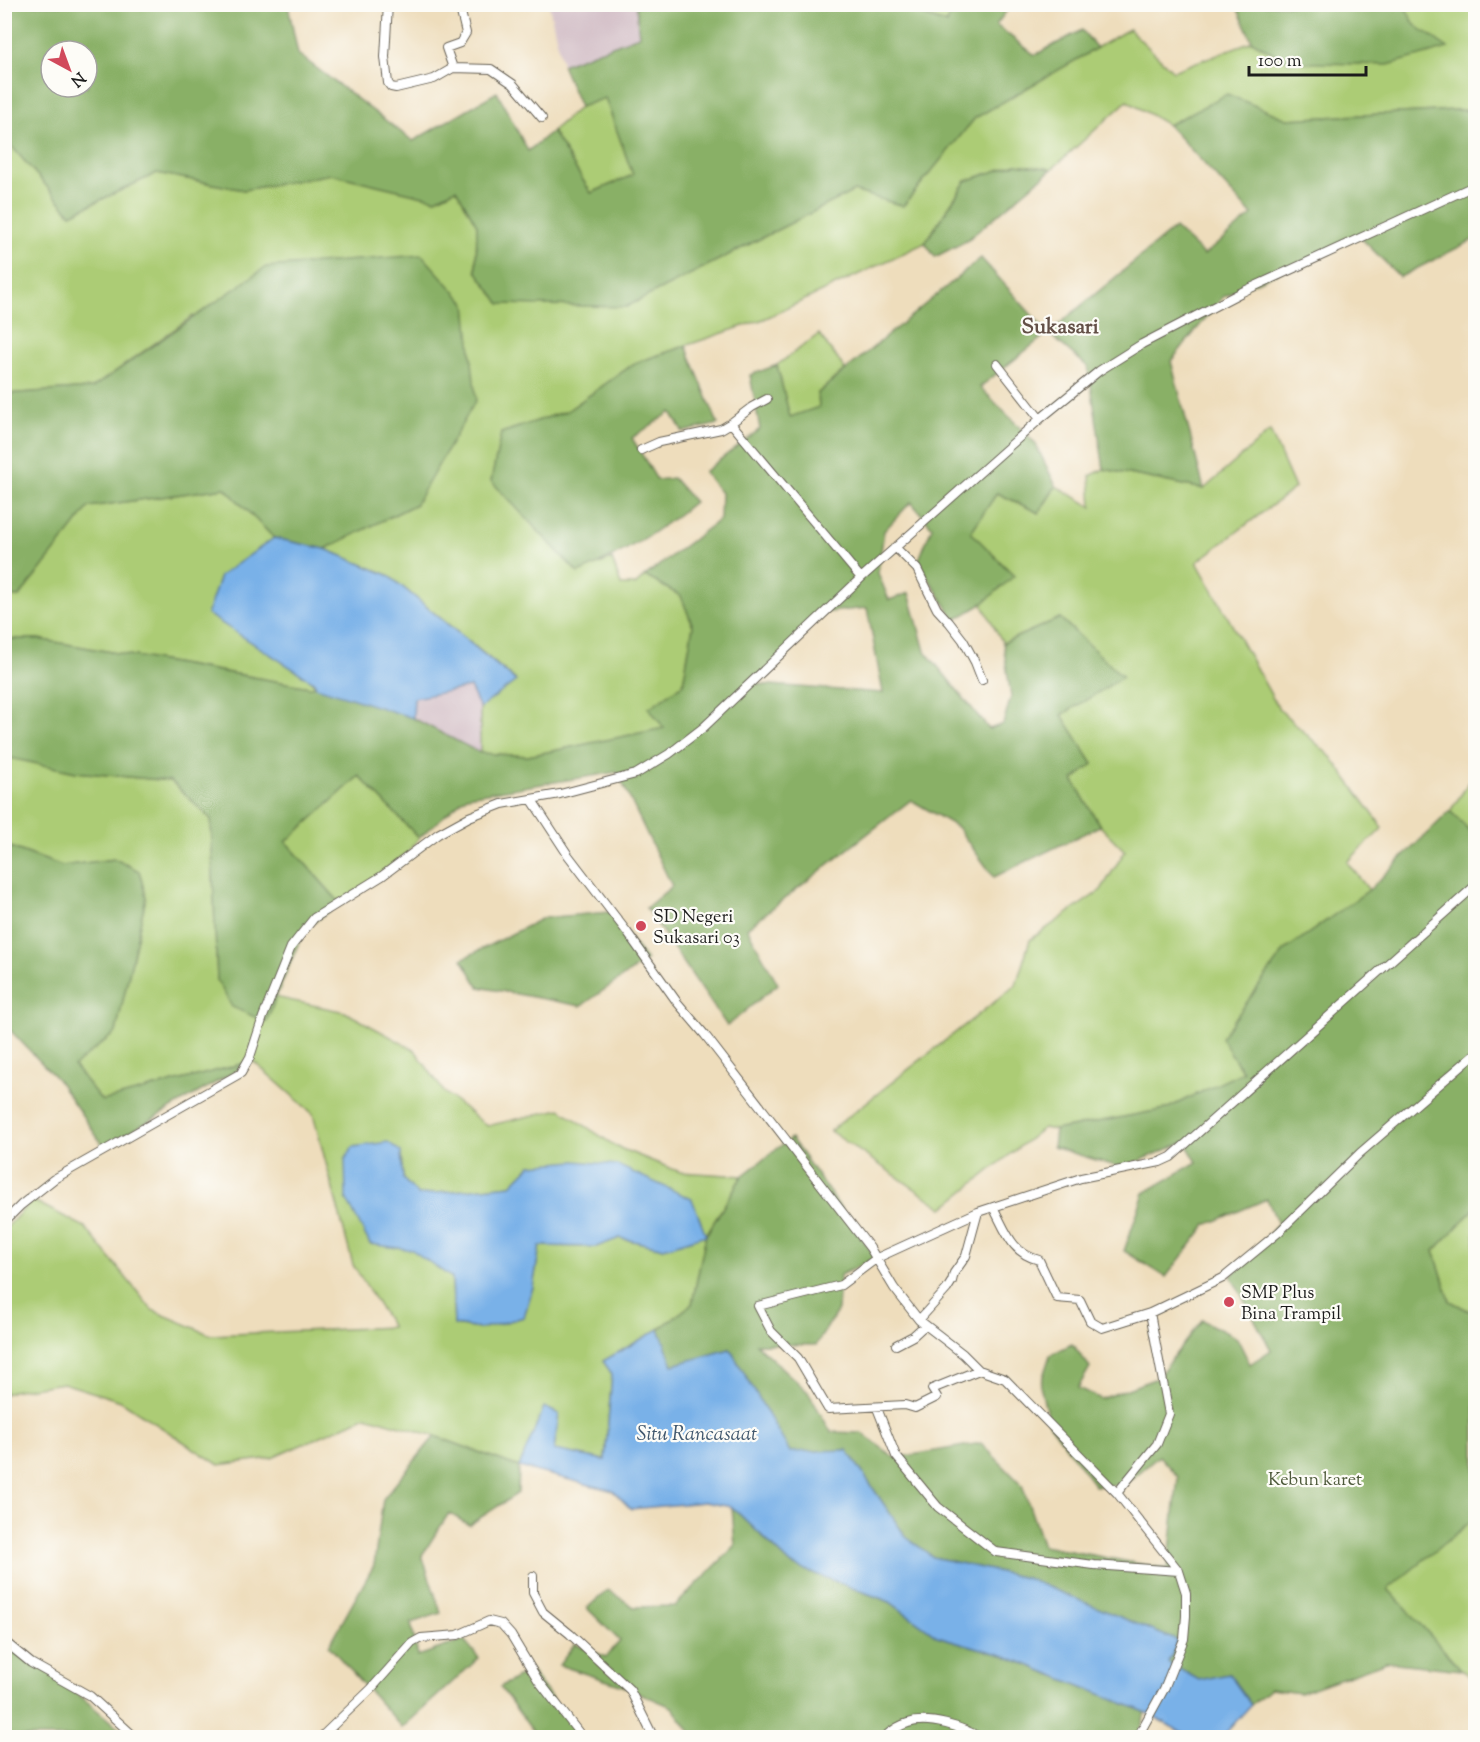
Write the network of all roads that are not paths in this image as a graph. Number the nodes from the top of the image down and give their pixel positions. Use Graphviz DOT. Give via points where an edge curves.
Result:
graph roads {
  1 [pos="388,4"];
  2 [pos="459,4"];
  3 [pos="453,68"];
  4 [pos="542,118"];
  5 [pos="1476,185"];
  6 [pos="997,364"];
  7 [pos="767,399"];
  8 [pos="1040,419"];
  9 [pos="731,423"];
  10 [pos="641,450"];
  11 [pos="895,548"];
  12 [pos="861,578"];
  13 [pos="982,680"];
  14 [pos="532,800"];
  15 [pos="1476,885"];
  16 [pos="1476,1053"];
  17 [pos="993,1207"];
  18 [pos="978,1212"];
  19 [pos="4,1222"];
  20 [pos="877,1258"];
  21 [pos="1150,1313"];
  22 [pos="922,1323"];
  23 [pos="896,1345"];
  24 [pos="979,1370"];
  25 [pos="877,1408"];
  26 [pos="1117,1493"];
  27 [pos="1179,1571"];
  28 [pos="533,1576"];
  29 [pos="4,1641"];
  30 [pos="136,1737"];
  31 [pos="320,1737"];
  32 [pos="583,1737"];
  33 [pos="654,1737"];
  34 [pos="883,1737"];
  35 [pos="981,1737"];
  36 [pos="1137,1737"];
  1 -- 3 [label="street" via="385,57 391,87 434,79"];
  2 -- 3 [label="street" via="466,33 460,43 446,48"];
  3 -- 4 [label="street" via="491,69 513,84"];
  5 -- 8 [label="street" via="1242,292 1142,344 1099,371"];
  6 -- 8 [label="street"];
  7 -- 9 [label="street"];
  8 -- 11 [label="street"];
  9 -- 10 [label="street"];
  9 -- 12 [label="street"];
  11 -- 12 [label="street"];
  11 -- 13 [label="street" via="916,569 937,609 963,640"];
  12 -- 14 [label="street" via="705,727 669,754 636,774"];
  14 -- 19 [label="street" via="502,804 469,817 314,918 291,947 241,1073 54,1179"];
  14 -- 20 [label="street" via="677,1002"];
  15 -- 17 [label="street" via="1171,1157 1081,1178"];
  16 -- 21 [label="street" via="1223,1278"];
  17 -- 18 [label="street"];
  17 -- 21 [label="street" via="1015,1248 1040,1260 1057,1298 1080,1300 1090,1321 1102,1328"];
  18 -- 20 [label="street"];
  18 -- 22 [label="street" via="966,1256"];
  20 -- 22 [label="street"];
  20 -- 25 [label="street" via="841,1285 758,1306 771,1331 798,1358 828,1409"];
  21 -- 26 [label="street" via="1169,1414 1157,1444"];
  22 -- 23 [label="street" via="913,1336"];
  22 -- 24 [label="street"];
  24 -- 25 [label="street" via="932,1389 937,1397 915,1408"];
  24 -- 26 [label="street" via="1005,1379"];
  25 -- 27 [label="street" via="896,1456 938,1507 996,1552"];
  26 -- 27 [label="street"];
  27 -- 36 [label="street" via="1186,1593 1184,1639 1164,1689"];
  28 -- 33 [label="street" via="534,1593 543,1612 630,1690"];
  29 -- 30 [label="street" via="31,1663 90,1696"];
  31 -- 32 [label="street" via="412,1643 421,1638 458,1635 489,1621 501,1624 512,1635 538,1680"];
  34 -- 35 [label="street" via="909,1722 932,1722"];
}
